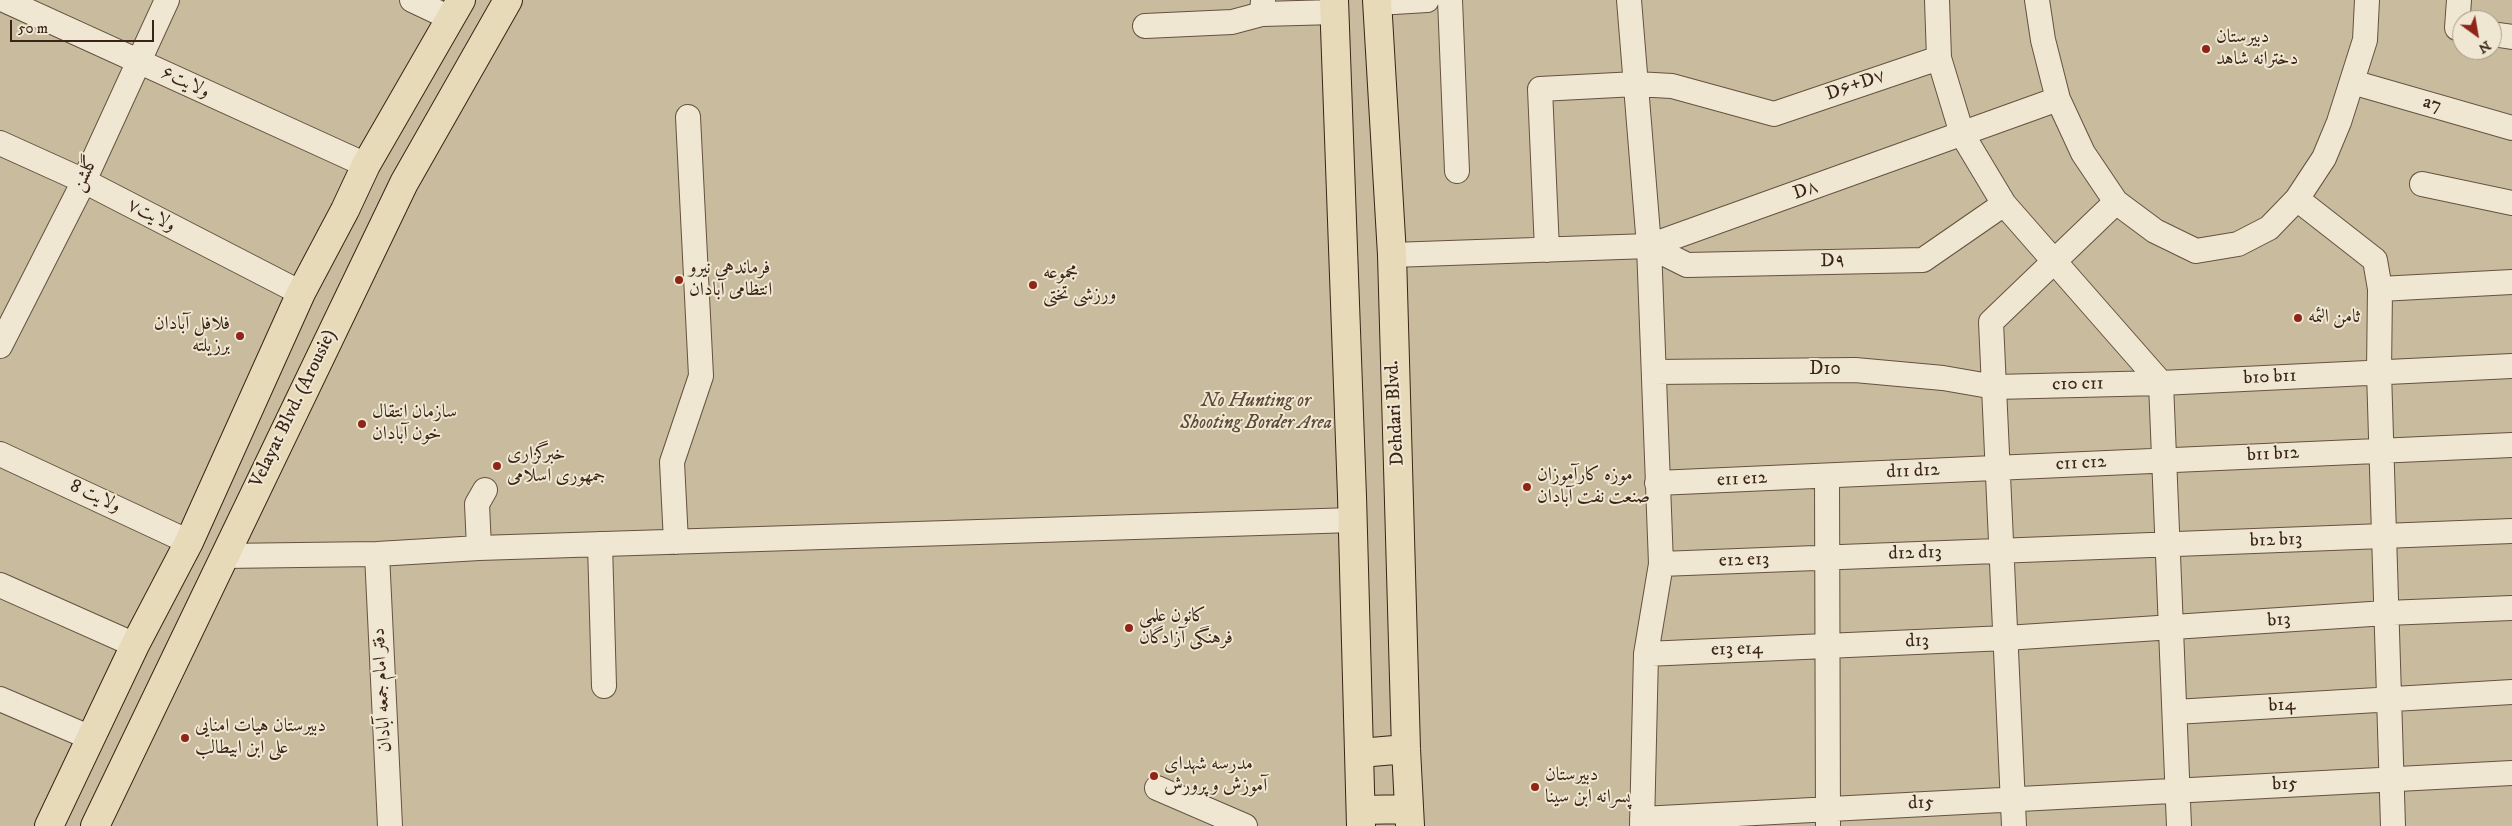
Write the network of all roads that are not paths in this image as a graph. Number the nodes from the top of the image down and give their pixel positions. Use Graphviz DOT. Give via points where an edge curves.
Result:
graph roads {
  1 [pos="4,0"];
  2 [pos="167,0"];
  3 [pos="412,0"];
  4 [pos="508,0"];
  5 [pos="1427,0"];
  6 [pos="1450,0"];
  7 [pos="1630,0"];
  8 [pos="1937,0"];
  9 [pos="2037,0"];
  10 [pos="2367,0"];
  11 [pos="1377,2"];
  12 [pos="1335,6"];
  13 [pos="1263,7"];
  14 [pos="456,9"];
  15 [pos="1145,26"];
  16 [pos="1939,58"];
  17 [pos="138,61"];
  18 [pos="2352,82"];
  19 [pos="1636,84"];
  20 [pos="2058,99"];
  21 [pos="688,117"];
  22 [pos="2512,128"];
  23 [pos="1962,134"];
  24 [pos="0,143"];
  25 [pos="366,166"];
  26 [pos="1457,171"];
  27 [pos="84,182"];
  28 [pos="404,183"];
  29 [pos="2422,184"];
  30 [pos="2297,199"];
  31 [pos="2116,202"];
  32 [pos="2512,203"];
  33 [pos="2004,204"];
  34 [pos="345,210"];
  35 [pos="382,229"];
  36 [pos="1649,246"];
  37 [pos="1547,250"];
  38 [pos="1392,255"];
  39 [pos="2054,260"];
  40 [pos="2512,282"];
  41 [pos="2380,290"];
  42 [pos="301,293"];
  43 [pos="0,346"];
  44 [pos="2512,366"];
  45 [pos="1654,372"];
  46 [pos="2379,372"];
  47 [pos="2161,383"];
  48 [pos="1995,387"];
  49 [pos="2512,445"];
  50 [pos="2381,450"];
  51 [pos="0,454"];
  52 [pos="2164,460"];
  53 [pos="1999,468"];
  54 [pos="1827,476"];
  55 [pos="1657,484"];
  56 [pos="485,490"];
  57 [pos="1353,520"];
  58 [pos="2512,531"];
  59 [pos="2384,536"];
  60 [pos="189,542"];
  61 [pos="676,542"];
  62 [pos="600,544"];
  63 [pos="2168,545"];
  64 [pos="480,548"];
  65 [pos="2002,551"];
  66 [pos="377,554"];
  67 [pos="223,556"];
  68 [pos="1827,558"];
  69 [pos="1661,564"];
  70 [pos="0,585"];
  71 [pos="2512,608"];
  72 [pos="2386,613"];
  73 [pos="2171,628"];
  74 [pos="2006,638"];
  75 [pos="136,645"];
  76 [pos="1828,646"];
  77 [pos="1646,654"];
  78 [pos="604,686"];
  79 [pos="2512,692"];
  80 [pos="0,699"];
  81 [pos="2389,699"];
  82 [pos="2174,712"];
  83 [pos="91,738"];
  84 [pos="1406,749"];
  85 [pos="1360,754"];
  86 [pos="2512,773"];
  87 [pos="2392,779"];
  88 [pos="1157,788"];
  89 [pos="2178,791"];
  90 [pos="2013,799"];
  91 [pos="1410,817"];
  92 [pos="1828,817"];
  93 [pos="1361,818"];
  94 [pos="1642,822"];
  95 [pos="49,826"];
  96 [pos="95,826"];
  97 [pos="390,826"];
  98 [pos="1245,826"];
  99 [pos="2014,826"];
  100 [pos="2179,826"];
  101 [pos="2393,826"];
  1 -- 17 [label="street, ولایت۶"];
  2 -- 17 [label="street, گلشن"];
  3 -- 14 [label="street"];
  4 -- 28 [label="main road, Velayat Blvd. (Arousie)"];
  5 -- 11 [label="street"];
  6 -- 26 [label="street"];
  7 -- 19 [label="street"];
  8 -- 16 [label="street"];
  9 -- 20 [label="street"];
  10 -- 18 [label="street" via="2364,40"];
  11 -- 38 [label="main road, Dehdari Blvd."];
  12 -- 13 [label="street"];
  12 -- 57 [label="main road"];
  13 -- 15 [label="street" via="1232,22"];
  14 -- 25 [label="main road, Velayat Blvd. (Arousie)"];
  16 -- 19 [label="street, D۶+D۷" via="1774,114 1672,86"];
  16 -- 23 [label="street"];
  17 -- 25 [label="street, ولایت۶"];
  17 -- 27 [label="street, گلشن"];
  18 -- 22 [label="street, a7"];
  18 -- 30 [label="street" via="2324,158"];
  19 -- 36 [label="street"];
  19 -- 37 [label="street" via="1540,89"];
  20 -- 23 [label="street, D۸"];
  20 -- 31 [label="street" via="2084,153"];
  21 -- 61 [label="street" via="701,376 672,462"];
  23 -- 33 [label="street"];
  23 -- 36 [label="street, D۸"];
  24 -- 27 [label="street, ولایت۷"];
  25 -- 28 [label="main road" via="382,180"];
  25 -- 34 [label="main road, Velayat Blvd. (Arousie)"];
  27 -- 42 [label="street, ولایت۷"];
  27 -- 43 [label="street, گلشن"];
  28 -- 35 [label="main road, Velayat Blvd. (Arousie)"];
  29 -- 32 [label="street"];
  30 -- 31 [label="street" via="2269,228 2238,244 2196,252 2155,231"];
  30 -- 41 [label="street" via="2374,260"];
  31 -- 39 [label="street"];
  33 -- 36 [label="street, D۹" via="1923,260 1687,265"];
  33 -- 39 [label="street"];
  34 -- 35 [label="main road" via="368,211"];
  34 -- 42 [label="main road, Velayat Blvd. (Arousie)"];
  35 -- 67 [label="main road, Velayat Blvd. (Arousie)"];
  36 -- 37 [label="street"];
  36 -- 45 [label="street"];
  37 -- 38 [label="street"];
  38 -- 84 [label="main road, Dehdari Blvd."];
  39 -- 47 [label="street"];
  39 -- 48 [label="street" via="1991,322"];
  40 -- 41 [label="street"];
  41 -- 46 [label="street"];
  42 -- 60 [label="main road, Velayat Blvd. (Arousie)"];
  44 -- 46 [label="street, b10 b11"];
  45 -- 48 [label="street, D10" via="1856,370 1943,378"];
  45 -- 55 [label="street"];
  46 -- 47 [label="street, b10 b11"];
  46 -- 50 [label="street"];
  47 -- 48 [label="street, c10 c11"];
  47 -- 52 [label="street"];
  48 -- 53 [label="street"];
  49 -- 50 [label="street, b11 b12"];
  50 -- 52 [label="street, b11 b12"];
  50 -- 59 [label="street"];
  51 -- 60 [label="street, ولایت 8"];
  52 -- 53 [label="street, c11 c12"];
  52 -- 63 [label="street"];
  53 -- 54 [label="street, d11 d12"];
  53 -- 65 [label="street"];
  54 -- 55 [label="street, e11 e12"];
  54 -- 68 [label="street"];
  55 -- 69 [label="street"];
  56 -- 64 [label="street" via="477,504"];
  57 -- 61 [label="street"];
  57 -- 85 [label="main road"];
  58 -- 59 [label="street, b12 b13"];
  59 -- 63 [label="street, b12 b13"];
  59 -- 72 [label="street"];
  60 -- 75 [label="main road, Velayat Blvd. (Arousie)"];
  61 -- 62 [label="street"];
  62 -- 64 [label="street"];
  62 -- 78 [label="street"];
  63 -- 65 [label="street, b12 b13"];
  63 -- 73 [label="street"];
  64 -- 66 [label="street"];
  65 -- 68 [label="street, d12 d13"];
  65 -- 74 [label="street"];
  66 -- 67 [label="street"];
  66 -- 97 [label="street, دفتر امام جمعه آبادان"];
  67 -- 96 [label="main road, Velayat Blvd. (Arousie)"];
  68 -- 69 [label="street, e12 e13"];
  68 -- 76 [label="street"];
  69 -- 77 [label="street"];
  70 -- 75 [label="street"];
  71 -- 72 [label="street, b13"];
  72 -- 73 [label="street, b13"];
  72 -- 81 [label="street"];
  73 -- 74 [label="street, b13"];
  73 -- 82 [label="street"];
  74 -- 76 [label="street, d13"];
  74 -- 90 [label="street"];
  75 -- 83 [label="main road, Velayat Blvd. (Arousie)"];
  76 -- 77 [label="street, e13 e14"];
  76 -- 92 [label="street"];
  77 -- 94 [label="street"];
  79 -- 81 [label="street, b14"];
  80 -- 83 [label="street"];
  81 -- 82 [label="street, b14"];
  81 -- 87 [label="street"];
  82 -- 89 [label="street"];
  83 -- 95 [label="main road, Velayat Blvd. (Arousie)"];
  84 -- 85 [label="main road"];
  84 -- 91 [label="main road, Dehdari Blvd."];
  85 -- 93 [label="main road"];
  86 -- 87 [label="street, b15"];
  87 -- 89 [label="street, b15"];
  87 -- 101 [label="street"];
  88 -- 98 [label="street"];
  89 -- 90 [label="street, b15"];
  89 -- 100 [label="street"];
  90 -- 92 [label="street, d15"];
  90 -- 99 [label="street"];
  91 -- 93 [label="main road"];
  92 -- 94 [label="street, d15"];
}
